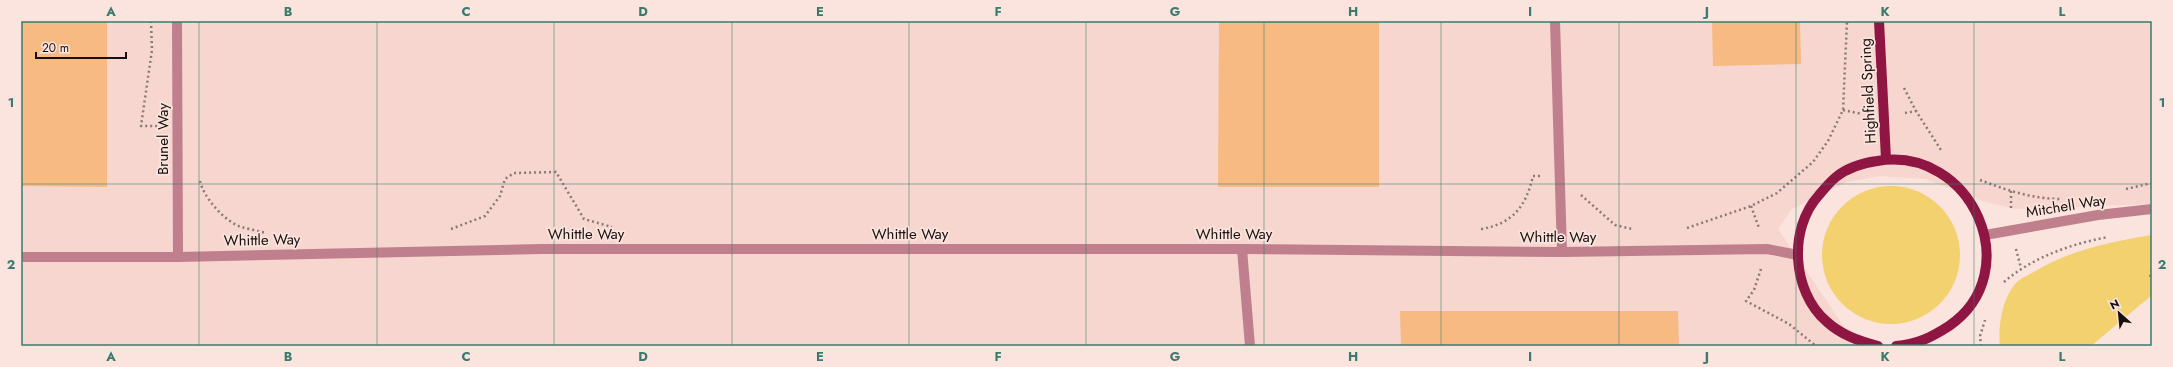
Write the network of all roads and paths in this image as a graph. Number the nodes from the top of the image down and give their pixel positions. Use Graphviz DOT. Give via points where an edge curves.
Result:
graph roads {
  1 [pos="178,21"];
  2 [pos="1555,21"];
  3 [pos="1847,21"];
  4 [pos="1879,21"];
  5 [pos="1903,83"];
  6 [pos="1946,154"];
  7 [pos="1886,159"];
  8 [pos="1560,177"];
  9 [pos="199,178"];
  10 [pos="1978,179"];
  11 [pos="2152,183"];
  12 [pos="2124,190"];
  13 [pos="1579,193"];
  14 [pos="2063,199"];
  15 [pos="1751,206"];
  16 [pos="2152,209"];
  17 [pos="615,228"];
  18 [pos="1636,229"];
  19 [pos="1685,229"];
  20 [pos="1475,230"];
  21 [pos="447,231"];
  22 [pos="274,232"];
  23 [pos="1985,235"];
  24 [pos="2114,236"];
  25 [pos="1242,249"];
  26 [pos="1767,249"];
  27 [pos="1562,252"];
  28 [pos="1798,256"];
  29 [pos="21,257"];
  30 [pos="178,257"];
  31 [pos="2152,270"];
  32 [pos="2152,280"];
  33 [pos="2001,285"];
  34 [pos="1988,314"];
  35 [pos="1933,342"];
  36 [pos="1250,346"];
  37 [pos="1816,346"];
  38 [pos="1878,346"];
  39 [pos="1896,346"];
  40 [pos="1981,346"];
  1 -- 30 [label="street, Brunel Way"];
  2 -- 8 [label="street"];
  3 -- 15 [label="path" via="1843,110 1828,141 1813,162 1777,193"];
  4 -- 7 [label="main road, Highfield Spring"];
  5 -- 6 [label="path" via="1916,111 1940,150"];
  7 -- 23 [label="main road, Highfield Spring" via="1907,160 1927,165 1954,182 1974,206"];
  7 -- 28 [label="main road, Highfield Spring" via="1862,163 1836,177 1813,202 1800,233"];
  8 -- 20 [label="path" via="1534,176 1530,192 1520,209 1497,226"];
  8 -- 27 [label="street"];
  9 -- 22 [label="path" via="203,191 221,213 240,226"];
  10 -- 14 [label="path" via="2002,189 2043,199"];
  11 -- 12 [label="path"];
  13 -- 18 [label="path" via="1615,225"];
  15 -- 19 [label="path"];
  15 -- 26 [label="path"];
  16 -- 23 [label="street, Mitchell Way"];
  17 -- 21 [label="path" via="584,219 556,172 549,172 514,173 505,179 500,196 485,216"];
  23 -- 35 [label="main road, Highfield Spring" via="1986,264 1978,292 1962,317"];
  24 -- 33 [label="path" via="2047,254 2019,269"];
  25 -- 27 [label="street, Whittle Way"];
  25 -- 30 [label="street, Whittle Way" via="541,249"];
  25 -- 36 [label="street"];
  26 -- 27 [label="street, Whittle Way"];
  26 -- 28 [label="street, Whittle Way"];
  26 -- 37 [label="path" via="1754,290 1746,302 1789,324"];
  28 -- 38 [label="main road, Highfield Spring" via="1801,280 1808,296 1826,321 1851,338"];
  29 -- 30 [label="street, Whittle Way"];
  31 -- 32 [label="path"];
  34 -- 40 [label="path" via="1980,336"];
  35 -- 39 [label="main road, Highfield Spring"];
}
